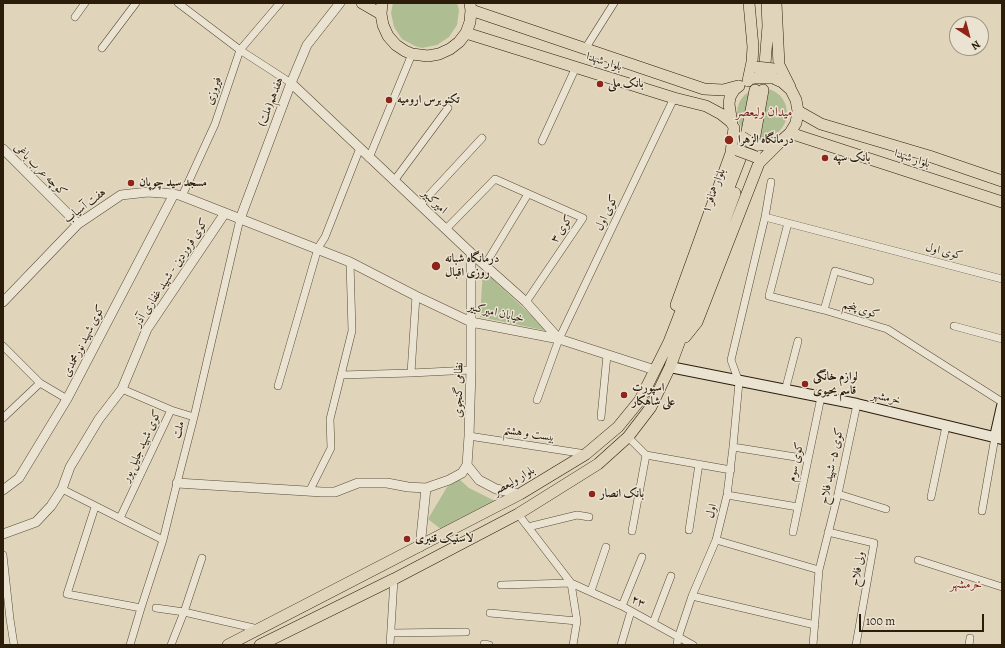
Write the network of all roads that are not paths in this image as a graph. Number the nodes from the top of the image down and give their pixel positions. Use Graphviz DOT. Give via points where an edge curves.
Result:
graph roads {
  1 [pos="85,3"];
  2 [pos="136,3"];
  3 [pos="178,3"];
  4 [pos="280,3"];
  5 [pos="340,3"];
  6 [pos="362,3"];
  7 [pos="614,3"];
  8 [pos="749,3"];
  9 [pos="760,3"];
  10 [pos="766,3"];
  11 [pos="776,3"];
  12 [pos="470,7"];
  13 [pos="382,8"];
  14 [pos="75,17"];
  15 [pos="466,33"];
  16 [pos="102,48"];
  17 [pos="585,49"];
  18 [pos="240,50"];
  19 [pos="412,54"];
  20 [pos="576,67"];
  21 [pos="760,74"];
  22 [pos="291,83"];
  23 [pos="674,98"];
  24 [pos="448,108"];
  25 [pos="798,111"];
  26 [pos="733,125"];
  27 [pos="790,133"];
  28 [pos="750,137"];
  29 [pos="482,138"];
  30 [pos="542,141"];
  31 [pos="781,141"];
  32 [pos="360,148"];
  33 [pos="3,149"];
  34 [pos="746,156"];
  35 [pos="369,158"];
  36 [pos="1002,180"];
  37 [pos="394,181"];
  38 [pos="771,182"];
  39 [pos="528,194"];
  40 [pos="178,195"];
  41 [pos="1002,202"];
  42 [pos="420,205"];
  43 [pos="225,212"];
  44 [pos="765,217"];
  45 [pos="240,219"];
  46 [pos="788,223"];
  47 [pos="78,224"];
  48 [pos="446,229"];
  49 [pos="714,239"];
  50 [pos="318,248"];
  51 [pos="471,253"];
  52 [pos="350,262"];
  53 [pos="486,265"];
  54 [pos="1002,278"];
  55 [pos="870,281"];
  56 [pos="416,296"];
  57 [pos="3,302"];
  58 [pos="526,302"];
  59 [pos="824,310"];
  60 [pos="471,322"];
  61 [pos="954,326"];
  62 [pos="559,339"];
  63 [pos="1002,339"];
  64 [pos="798,341"];
  65 [pos="674,344"];
  66 [pos="3,346"];
  67 [pos="607,355"];
  68 [pos="670,367"];
  69 [pos="471,370"];
  70 [pos="655,370"];
  71 [pos="411,373"];
  72 [pos="341,375"];
  73 [pos="739,382"];
  74 [pos="40,383"];
  75 [pos="278,386"];
  76 [pos="122,389"];
  77 [pos="785,391"];
  78 [pos="821,397"];
  79 [pos="67,400"];
  80 [pos="537,400"];
  81 [pos="1002,402"];
  82 [pos="857,404"];
  83 [pos="1002,406"];
  84 [pos="171,410"];
  85 [pos="194,416"];
  86 [pos="602,416"];
  87 [pos="3,418"];
  88 [pos="946,426"];
  89 [pos="470,436"];
  90 [pos="628,437"];
  91 [pos="998,438"];
  92 [pos="733,447"];
  93 [pos="586,454"];
  94 [pos="646,455"];
  95 [pos="808,459"];
  96 [pos="699,464"];
  97 [pos="467,465"];
  98 [pos="731,470"];
  99 [pos="177,482"];
  100 [pos="426,488"];
  101 [pos="62,489"];
  102 [pos="3,490"];
  103 [pos="310,490"];
  104 [pos="520,494"];
  105 [pos="838,494"];
  106 [pos="727,495"];
  107 [pos="931,497"];
  108 [pos="95,507"];
  109 [pos="798,507"];
  110 [pos="886,509"];
  111 [pos="982,511"];
  112 [pos="518,514"];
  113 [pos="589,517"];
  114 [pos="120,518"];
  115 [pos="528,527"];
  116 [pos="689,530"];
  117 [pos="632,531"];
  118 [pos="793,532"];
  119 [pos="828,532"];
  120 [pos="3,534"];
  121 [pos="164,540"];
  122 [pos="716,540"];
  123 [pos="420,547"];
  124 [pos="606,547"];
  125 [pos="3,555"];
  126 [pos="642,557"];
  127 [pos="202,558"];
  128 [pos="918,560"];
  129 [pos="819,570"];
  130 [pos="671,576"];
  131 [pos="394,579"];
  132 [pos="571,583"];
  133 [pos="501,585"];
  134 [pos="1002,587"];
  135 [pos="591,591"];
  136 [pos="692,596"];
  137 [pos="622,606"];
  138 [pos="141,608"];
  139 [pos="156,608"];
  140 [pos="631,611"];
  141 [pos="184,612"];
  142 [pos="490,613"];
  143 [pos="577,621"];
  144 [pos="653,623"];
  145 [pos="815,625"];
  146 [pos="259,629"];
  147 [pos="466,632"];
  148 [pos="391,633"];
  149 [pos="678,641"];
  150 [pos="14,645"];
  151 [pos="130,645"];
  152 [pos="171,645"];
  153 [pos="228,645"];
  154 [pos="262,645"];
  155 [pos="390,645"];
  156 [pos="573,645"];
  157 [pos="621,645"];
  158 [pos="693,645"];
  159 [pos="813,645"];
  160 [pos="856,645"];
  1 -- 14 [label="street"];
  2 -- 16 [label="street"];
  3 -- 18 [label="street"];
  4 -- 18 [label="street, فیروزی"];
  5 -- 22 [label="street, هفدهم(ملت)" via="307,45"];
  6 -- 13 [label="main road"];
  7 -- 17 [label="street"];
  8 -- 21 [label="main road" via="753,47"];
  9 -- 21 [label="main road"];
  10 -- 21 [label="main road" via="768,26"];
  11 -- 21 [label="main road"];
  12 -- 15 [label="main road" via="470,22"];
  12 -- 17 [label="main road, بلوار شهدا"];
  13 -- 19 [label="main road" via="383,25 388,36 405,52"];
  15 -- 19 [label="main road" via="450,50 428,56"];
  15 -- 20 [label="main road, بلوار شهدا"];
  17 -- 21 [label="main road, بلوار شهدا" via="704,89 723,90"];
  18 -- 22 [label="street"];
  18 -- 40 [label="street, فیروزی" via="215,124"];
  19 -- 35 [label="street"];
  20 -- 23 [label="main road, بلوار شهدا"];
  20 -- 30 [label="street"];
  21 -- 25 [label="main road" via="782,82 791,90"];
  21 -- 26 [label="main road" via="730,97"];
  21 -- 28 [label="main road"];
  22 -- 32 [label="street, امیرکبیر"];
  22 -- 45 [label="street, هفدهم(ملت)"];
  23 -- 26 [label="main road, بلوار شهدا" via="706,106 721,114"];
  23 -- 62 [label="street, کوی اول"];
  24 -- 37 [label="street"];
  25 -- 27 [label="main road" via="796,123"];
  25 -- 36 [label="main road, بلوار شهدا" via="821,124"];
  26 -- 28 [label="main road"];
  26 -- 34 [label="main road"];
  27 -- 31 [label="main road"];
  27 -- 41 [label="main road, بلوار شهدا"];
  28 -- 31 [label="main road" via="771,144"];
  29 -- 42 [label="street"];
  31 -- 34 [label="main road"];
  32 -- 35 [label="street, امیرکبیر"];
  32 -- 50 [label="street" via="326,238"];
  33 -- 47 [label="street, کوچه عرب باغی"];
  34 -- 49 [label="main road, بلوار همافر ۱"];
  34 -- 65 [label="main road" via="673,313"];
  34 -- 65 [label="main road" via="697,322"];
  35 -- 37 [label="street, امیرکبیر"];
  37 -- 42 [label="street, امیرکبیر"];
  38 -- 44 [label="street"];
  39 -- 48 [label="street" via="495,179"];
  39 -- 53 [label="street"];
  39 -- 58 [label="street, کوی ۳" via="583,218"];
  40 -- 43 [label="street, هفت آسیاب"];
  40 -- 47 [label="street, هفت آسیاب" via="148,192 120,195"];
  40 -- 79 [label="street, کوی شهید نورمحمدی"];
  42 -- 48 [label="street, امیرکبیر"];
  43 -- 45 [label="street, هفت آسیاب"];
  43 -- 76 [label="street, کوی فروردین - شهید غفاری آذر" via="147,329"];
  44 -- 46 [label="street, کوی اول"];
  44 -- 73 [label="street" via="731,360"];
  45 -- 50 [label="street, هفت آسیاب"];
  45 -- 85 [label="street, ملت"];
  46 -- 54 [label="street, کوی اول"];
  46 -- 59 [label="street, کوی پنجم" via="769,296"];
  47 -- 57 [label="street, هفت آسیاب"];
  48 -- 51 [label="street, امیرکبیر"];
  49 -- 65 [label="main road, بلوار ولیعصر"];
  50 -- 52 [label="street, خیابان امیرکبیر"];
  50 -- 75 [label="street"];
  51 -- 53 [label="street, امیرکبیر"];
  51 -- 60 [label="street, نظامی گنجوی"];
  52 -- 56 [label="street, خیابان امیرکبیر"];
  52 -- 72 [label="street" via="352,331"];
  53 -- 58 [label="street, امیرکبیر"];
  55 -- 59 [label="street" via="835,271"];
  56 -- 60 [label="street, خیابان امیرکبیر"];
  56 -- 71 [label="street"];
  58 -- 62 [label="street, امیرکبیر"];
  59 -- 81 [label="street, کوی پنجم" via="887,330"];
  60 -- 62 [label="street, خیابان امیرکبیر"];
  60 -- 69 [label="street, نظامی گنجوی"];
  61 -- 63 [label="street"];
  62 -- 67 [label="street, خیابان امیرکبیر"];
  62 -- 80 [label="street, کوی اول"];
  64 -- 77 [label="street"];
  65 -- 68 [label="main road, بلوار ولیعصر"];
  65 -- 70 [label="main road, بلوار ولیعصر"];
  66 -- 74 [label="street"];
  67 -- 70 [label="street, خیابان امیرکبیر"];
  67 -- 86 [label="street"];
  68 -- 73 [label="main road, خرمشهر"];
  68 -- 90 [label="main road, بلوار ولیعصر" via="651,407"];
  69 -- 71 [label="street"];
  69 -- 89 [label="street, نظامی گنجوی"];
  70 -- 93 [label="main road, بلوار ولیعصر" via="640,400 618,427"];
  71 -- 72 [label="street"];
  72 -- 103 [label="street" via="330,419 331,448"];
  73 -- 77 [label="main road, خرمشهر"];
  73 -- 92 [label="street, اول"];
  74 -- 79 [label="street"];
  74 -- 87 [label="street"];
  76 -- 84 [label="street, کوی شهید جلیل پور"];
  76 -- 101 [label="street, کوی فروردین - شهید غفاری آذر" via="91,431 70,467"];
  77 -- 78 [label="main road, خرمشهر"];
  78 -- 82 [label="main road, خرمشهر"];
  78 -- 95 [label="street, کوی سوم"];
  79 -- 102 [label="street, کوی شهید نورمحمدی" via="19,478"];
  82 -- 88 [label="main road, خرمشهر"];
  82 -- 105 [label="street, کوی ۵- شهید فلاح"];
  83 -- 91 [label="main road"];
  84 -- 85 [label="street"];
  84 -- 114 [label="street, کوی شهید جلیل پور"];
  85 -- 99 [label="street, ملت"];
  88 -- 91 [label="main road, خرمشهر"];
  88 -- 107 [label="street"];
  89 -- 93 [label="street, بیست و هشتم"];
  89 -- 97 [label="street, نظامی گنجوی"];
  90 -- 94 [label="street"];
  90 -- 112 [label="main road, بلوار ولیعصر" via="598,464"];
  91 -- 111 [label="street"];
  92 -- 95 [label="street"];
  92 -- 98 [label="street, اول"];
  93 -- 104 [label="main road, بلوار ولیعصر"];
  94 -- 96 [label="street"];
  94 -- 117 [label="street"];
  95 -- 109 [label="street, کوی سوم"];
  96 -- 98 [label="street"];
  96 -- 116 [label="street"];
  97 -- 100 [label="street" via="462,473"];
  97 -- 104 [label="street" via="479,480 496,489"];
  98 -- 106 [label="street, اول"];
  99 -- 103 [label="street"];
  99 -- 121 [label="street, ملت"];
  100 -- 103 [label="street" via="387,483 358,483 336,492"];
  100 -- 123 [label="street"];
  101 -- 108 [label="street"];
  101 -- 120 [label="street, کوی فروردین - شهید غفاری آذر" via="36,522"];
  104 -- 123 [label="main road, بلوار ولیعصر"];
  105 -- 110 [label="street"];
  105 -- 119 [label="street, کوی ۵- شهید فلاح"];
  106 -- 109 [label="street"];
  106 -- 122 [label="street, اول"];
  108 -- 114 [label="street"];
  108 -- 138 [label="street" via="67,594"];
  109 -- 118 [label="street, کوی سوم"];
  112 -- 115 [label="street"];
  112 -- 131 [label="main road, بلوار ولیعصر"];
  113 -- 115 [label="street" via="577,515"];
  114 -- 121 [label="street"];
  115 -- 132 [label="street"];
  119 -- 129 [label="street, کوی ۵- شهید فلاح"];
  119 -- 160 [label="street, ولی فلاح" via="874,543"];
  121 -- 138 [label="street, ملت"];
  122 -- 129 [label="street"];
  122 -- 136 [label="street, اول"];
  123 -- 146 [label="main road, بلوار ولیعصر"];
  124 -- 135 [label="street"];
  125 -- 150 [label="street"];
  126 -- 137 [label="street"];
  127 -- 141 [label="street"];
  128 -- 134 [label="street"];
  129 -- 145 [label="street, کوی ۵- شهید فلاح"];
  130 -- 144 [label="street"];
  131 -- 148 [label="street"];
  131 -- 154 [label="main road, بلوار ولیعصر"];
  132 -- 133 [label="street"];
  132 -- 135 [label="street, ۲۳"];
  132 -- 143 [label="street"];
  135 -- 137 [label="street, ۲۳"];
  136 -- 145 [label="street"];
  136 -- 149 [label="street, اول"];
  137 -- 140 [label="street, ۲۳"];
  138 -- 151 [label="street, ملت"];
  139 -- 141 [label="street"];
  140 -- 144 [label="street, ۲۳"];
  140 -- 157 [label="street"];
  141 -- 146 [label="street"];
  141 -- 152 [label="street"];
  142 -- 143 [label="street"];
  143 -- 156 [label="street"];
  144 -- 149 [label="street, ۲۳"];
  145 -- 159 [label="street, کوی ۵- شهید فلاح"];
  146 -- 153 [label="main road, بلوار ولیعصر"];
  147 -- 148 [label="street"];
  148 -- 155 [label="street"];
  149 -- 158 [label="street, ۲۳"];
}
